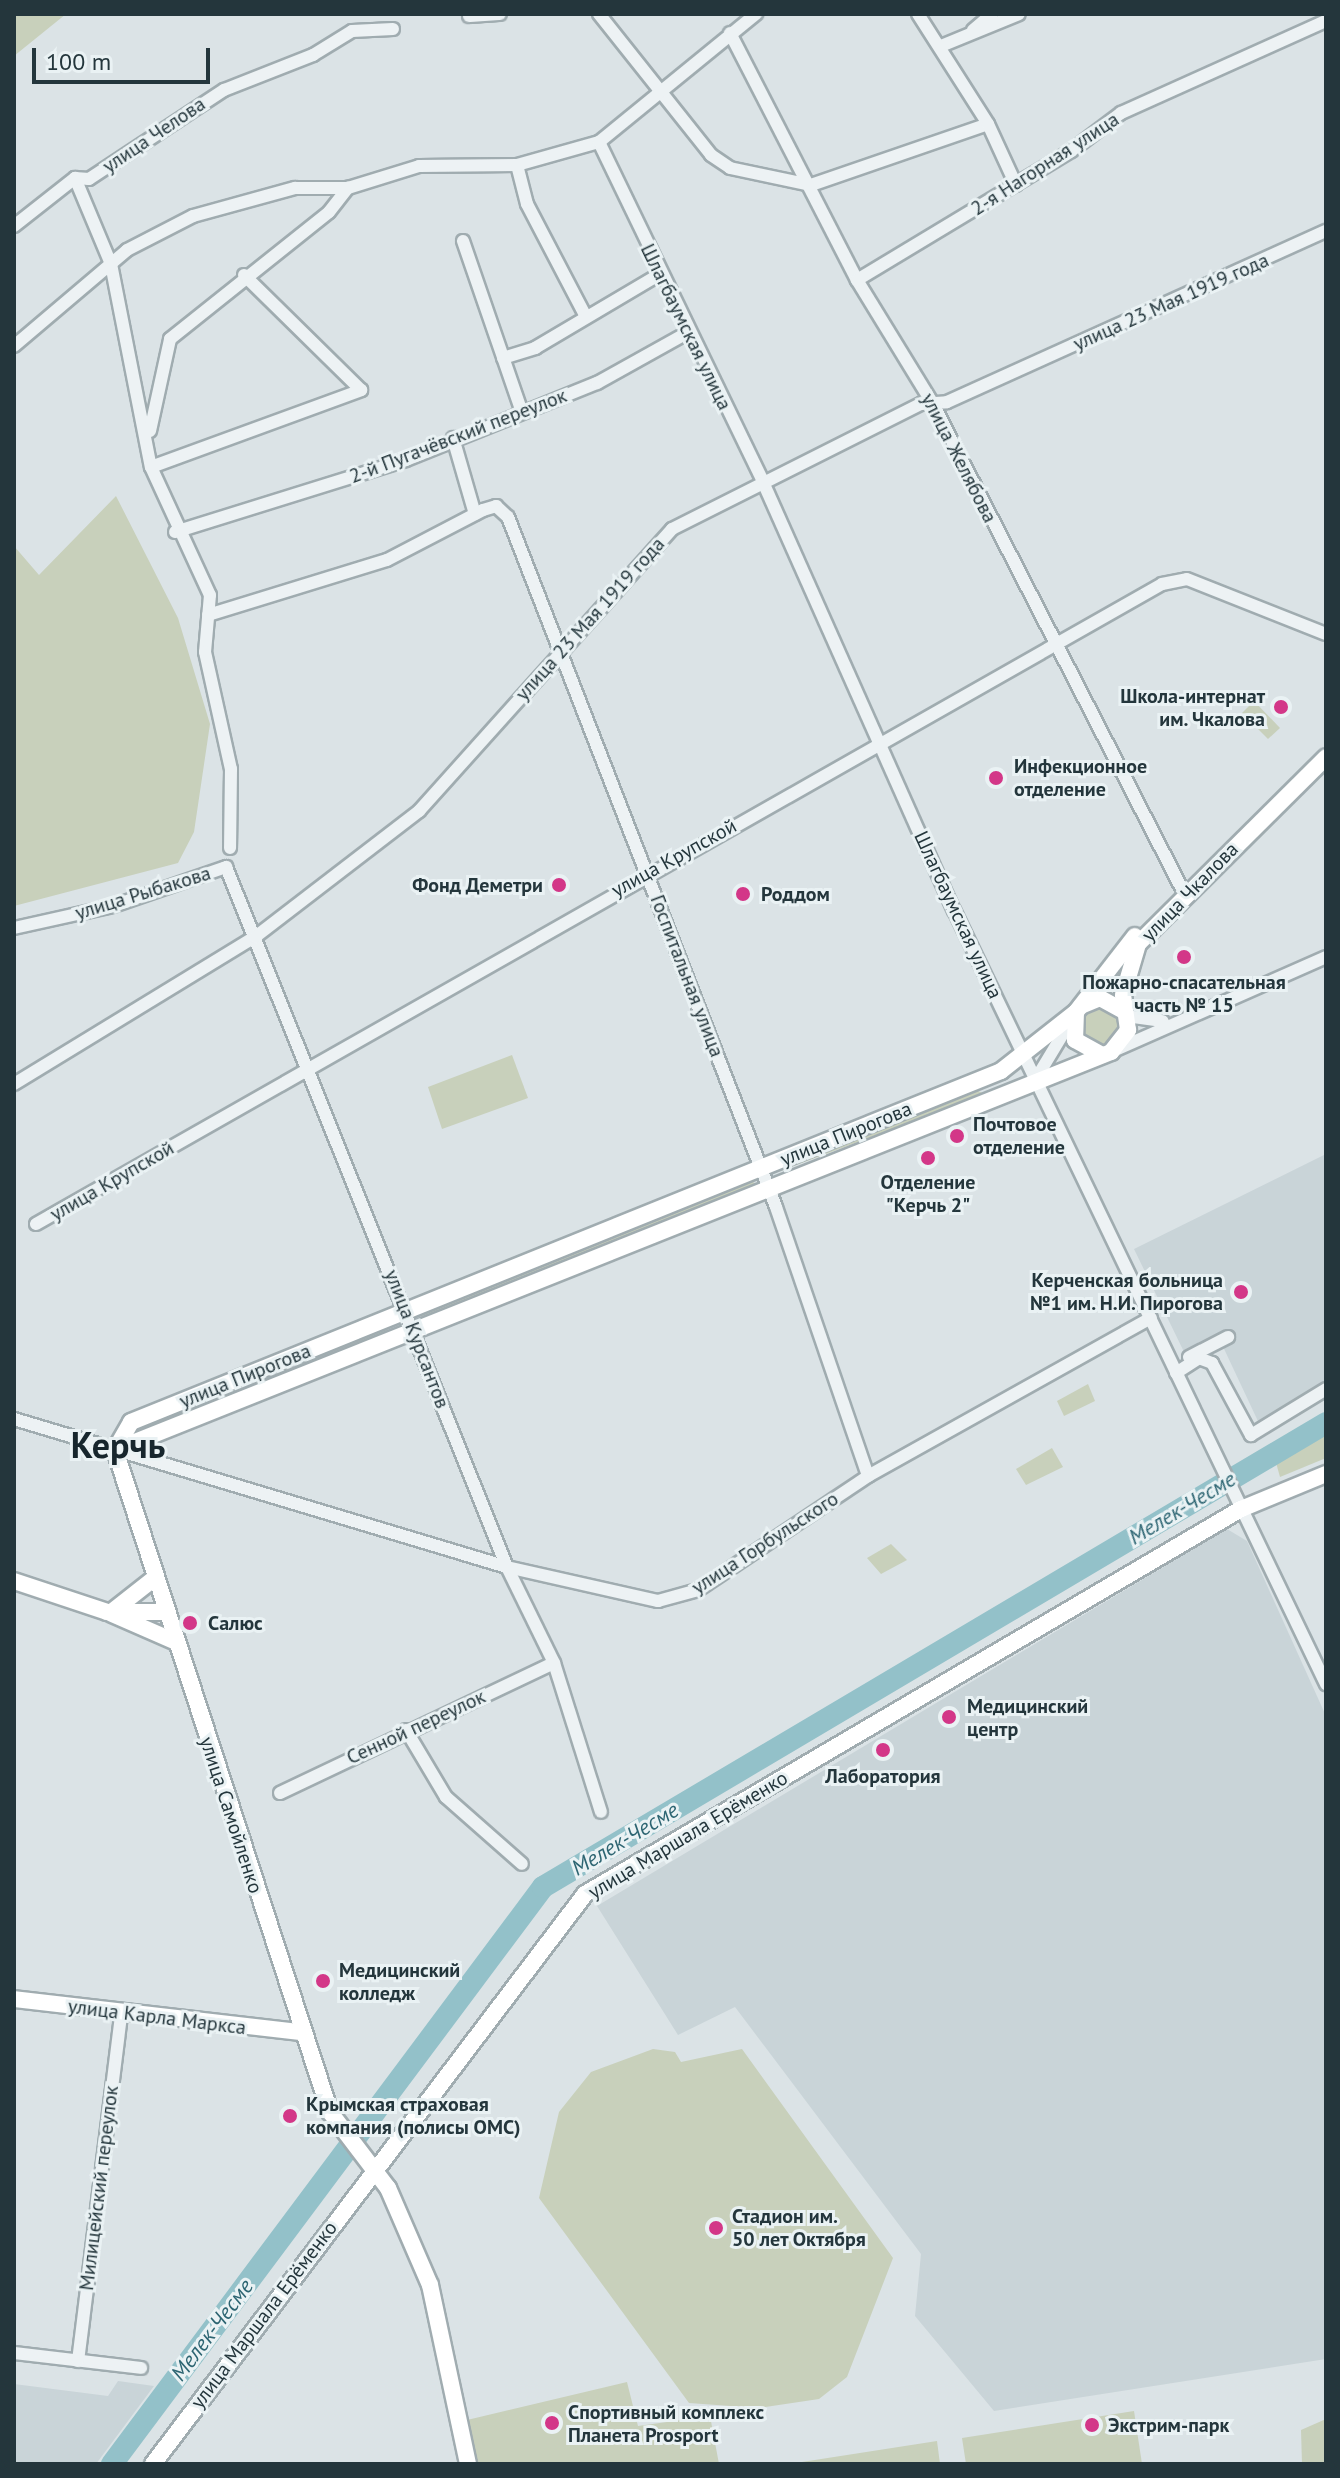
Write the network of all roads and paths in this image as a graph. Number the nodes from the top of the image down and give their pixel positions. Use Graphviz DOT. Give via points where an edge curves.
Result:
graph roads {
  1 [pos="500,14"];
  2 [pos="599,14"];
  3 [pos="756,14"];
  4 [pos="918,14"];
  5 [pos="992,14"];
  6 [pos="1019,14"];
  7 [pos="469,16"];
  8 [pos="1326,21"];
  9 [pos="393,29"];
  10 [pos="730,33"];
  11 [pos="965,37"];
  12 [pos="941,46"];
  13 [pos="665,90"];
  14 [pos="988,124"];
  15 [pos="599,142"];
  16 [pos="517,165"];
  17 [pos="75,178"];
  18 [pos="811,185"];
  19 [pos="1016,185"];
  20 [pos="348,188"];
  21 [pos="14,226"];
  22 [pos="1326,231"];
  23 [pos="463,241"];
  24 [pos="111,264"];
  25 [pos="660,274"];
  26 [pos="244,275"];
  27 [pos="857,280"];
  28 [pos="584,313"];
  29 [pos="687,333"];
  30 [pos="14,346"];
  31 [pos="503,358"];
  32 [pos="933,404"];
  33 [pos="522,412"];
  34 [pos="148,438"];
  35 [pos="453,438"];
  36 [pos="151,467"];
  37 [pos="763,482"];
  38 [pos="475,514"];
  39 [pos="175,532"];
  40 [pos="208,615"];
  41 [pos="1326,634"];
  42 [pos="1053,645"];
  43 [pos="560,649"];
  44 [pos="881,745"];
  45 [pos="1326,747"];
  46 [pos="1326,757"];
  47 [pos="230,848"];
  48 [pos="226,867"];
  49 [pos="646,872"];
  50 [pos="1182,891"];
  51 [pos="14,928"];
  52 [pos="255,937"];
  53 [pos="1136,941"];
  54 [pos="1326,957"];
  55 [pos="1078,1010"];
  56 [pos="1193,1012"];
  57 [pos="1124,1013"];
  58 [pos="1025,1053"];
  59 [pos="1107,1054"];
  60 [pos="310,1067"];
  61 [pos="1037,1077"];
  62 [pos="14,1084"];
  63 [pos="762,1168"];
  64 [pos="769,1187"];
  65 [pos="36,1224"];
  66 [pos="406,1310"];
  67 [pos="1151,1318"];
  68 [pos="412,1327"];
  69 [pos="1228,1337"];
  70 [pos="1198,1356"];
  71 [pos="1174,1369"];
  72 [pos="1326,1389"];
  73 [pos="14,1419"];
  74 [pos="115,1450"];
  75 [pos="1326,1474"];
  76 [pos="868,1476"];
  77 [pos="1238,1503"];
  78 [pos="507,1567"];
  79 [pos="156,1577"];
  80 [pos="14,1581"];
  81 [pos="107,1612"];
  82 [pos="166,1612"];
  83 [pos="176,1642"];
  84 [pos="554,1663"];
  85 [pos="1326,1684"];
  86 [pos="406,1730"];
  87 [pos="280,1793"];
  88 [pos="601,1812"];
  89 [pos="522,1864"];
  90 [pos="14,1999"];
  91 [pos="121,2015"];
  92 [pos="301,2032"];
  93 [pos="374,2166"];
  94 [pos="14,2353"];
  95 [pos="78,2361"];
  96 [pos="141,2368"];
  97 [pos="153,2464"];
  98 [pos="468,2464"];
  1 -- 7 [label="street"];
  2 -- 13 [label="street"];
  3 -- 10 [label="street"];
  4 -- 12 [label="street"];
  5 -- 11 [label="street"];
  6 -- 11 [label="street"];
  8 -- 19 [label="street, 2-я Нагорная улица" via="1121,113"];
  9 -- 17 [label="street, улица Челова" via="352,31 313,55 224,90 89,179"];
  10 -- 13 [label="street"];
  10 -- 18 [label="street, улица Желябова"];
  11 -- 12 [label="street"];
  12 -- 14 [label="street"];
  13 -- 15 [label="street"];
  13 -- 18 [label="street" via="711,155 730,168"];
  14 -- 18 [label="street"];
  14 -- 19 [label="street"];
  15 -- 16 [label="street"];
  15 -- 25 [label="street, Шлагбаумская улица"];
  16 -- 20 [label="street" via="419,166"];
  16 -- 28 [label="street" via="527,204"];
  17 -- 21 [label="street, улица Челова"];
  17 -- 24 [label="street"];
  18 -- 27 [label="street, улица Желябова"];
  19 -- 27 [label="street, 2-я Нагорная улица"];
  20 -- 24 [label="street" via="295,188 193,216"];
  20 -- 26 [label="street" via="329,212"];
  22 -- 32 [label="street, улица 23 Мая 1919 года"];
  23 -- 31 [label="street"];
  24 -- 30 [label="street"];
  24 -- 34 [label="street"];
  25 -- 28 [label="street"];
  25 -- 29 [label="street, Шлагбаумская улица"];
  26 -- 34 [label="street" via="170,339"];
  26 -- 36 [label="street" via="361,390"];
  27 -- 32 [label="street, улица Желябова"];
  28 -- 31 [label="street" via="535,348"];
  29 -- 33 [label="street, 2-й Пугачёвский переулок" via="597,383"];
  29 -- 37 [label="street, Шлагбаумская улица"];
  31 -- 33 [label="street"];
  32 -- 37 [label="street, улица 23 Мая 1919 года"];
  32 -- 42 [label="street, улица Желябова"];
  33 -- 35 [label="street, 2-й Пугачёвский переулок"];
  34 -- 36 [label="street"];
  35 -- 38 [label="street"];
  35 -- 39 [label="street, 2-й Пугачёвский переулок" via="406,460"];
  36 -- 39 [label="street"];
  37 -- 43 [label="street, улица 23 Мая 1919 года" via="672,529"];
  37 -- 44 [label="street, Шлагбаумская улица"];
  38 -- 40 [label="street" via="387,560"];
  38 -- 43 [label="street, Госпитальная улица" via="496,506 508,517"];
  39 -- 40 [label="street" via="210,595"];
  40 -- 47 [label="street" via="209,677 231,769"];
  41 -- 42 [label="street, улица Крупской" via="1187,579 1162,584"];
  42 -- 44 [label="street, улица Крупской"];
  42 -- 50 [label="street, улица Желябова"];
  43 -- 49 [label="street, Госпитальная улица"];
  43 -- 52 [label="street, улица 23 Мая 1919 года" via="419,811"];
  44 -- 49 [label="street, улица Крупской"];
  44 -- 58 [label="street, Шлагбаумская улица"];
  45 -- 50 [label="main road, улица Чкалова"];
  46 -- 50 [label="main road, улица Чкалова"];
  48 -- 51 [label="street, улица Рыбакова" via="113,906"];
  48 -- 52 [label="street, улица Курсантов"];
  49 -- 60 [label="street, улица Крупской"];
  49 -- 63 [label="street, Госпитальная улица"];
  50 -- 53 [label="main road, улица Чкалова"];
  52 -- 60 [label="street, улица Курсантов"];
  52 -- 62 [label="street, улица 23 Мая 1919 года"];
  53 -- 55 [label="main road, улица Чкалова"];
  53 -- 57 [label="main road, улица Чкалова"];
  54 -- 56 [label="street"];
  55 -- 57 [label="main road" via="1100,998"];
  55 -- 58 [label="main road, улица Пирогова"];
  55 -- 59 [label="main road" via="1075,1040"];
  55 -- 61 [label="street"];
  56 -- 57 [label="street" via="1150,1024"];
  56 -- 59 [label="street"];
  57 -- 59 [label="main road, улица Чкалова" via="1125,1038"];
  58 -- 61 [label="street, Шлагбаумская улица"];
  58 -- 63 [label="main road, улица Пирогова" via="1001,1071"];
  59 -- 61 [label="main road, улица Пирогова"];
  60 -- 65 [label="street, улица Крупской"];
  60 -- 66 [label="street, улица Курсантов"];
  61 -- 64 [label="main road, улица Пирогова"];
  61 -- 67 [label="street, Шлагбаумская улица"];
  63 -- 64 [label="street, Госпитальная улица"];
  63 -- 66 [label="main road, улица Пирогова"];
  64 -- 68 [label="main road, улица Пирогова"];
  64 -- 76 [label="street, Госпитальная улица"];
  66 -- 68 [label="street, улица Курсантов"];
  66 -- 74 [label="main road, улица Пирогова" via="131,1422"];
  67 -- 71 [label="street, Шлагбаумская улица"];
  67 -- 76 [label="street, улица Горбульского"];
  68 -- 74 [label="main road, улица Пирогова"];
  68 -- 78 [label="street, улица Курсантов"];
  69 -- 70 [label="street"];
  70 -- 71 [label="street"];
  70 -- 72 [label="street" via="1212,1363 1251,1435"];
  71 -- 77 [label="street, Шлагбаумская улица"];
  73 -- 74 [label="street, улица Горбульского"];
  74 -- 78 [label="street, улица Горбульского"];
  74 -- 79 [label="main road, улица Самойленко"];
  75 -- 77 [label="main road, улица Маршала Ерёменко"];
  76 -- 78 [label="street, улица Горбульского" via="698,1590 658,1601"];
  77 -- 85 [label="street, Шлагбаумская улица"];
  77 -- 93 [label="main road, улица Маршала Ерёменко" via="585,1894"];
  78 -- 84 [label="street, улица Курсантов"];
  79 -- 81 [label="main road" via="134,1601"];
  79 -- 82 [label="main road, улица Самойленко"];
  80 -- 81 [label="main road"];
  81 -- 82 [label="main road"];
  81 -- 83 [label="main road"];
  82 -- 83 [label="main road, улица Самойленко"];
  83 -- 92 [label="main road, улица Самойленко"];
  84 -- 86 [label="street, Сенной переулок"];
  84 -- 88 [label="street, улица Курсантов"];
  86 -- 87 [label="street, Сенной переулок"];
  86 -- 89 [label="street" via="446,1797"];
  90 -- 91 [label="main road, улица Карла Маркса"];
  91 -- 92 [label="main road, улица Карла Маркса"];
  91 -- 95 [label="street, Милицейский переулок"];
  92 -- 93 [label="main road, улица Самойленко" via="341,2134"];
  93 -- 97 [label="main road, улица Маршала Ерёменко"];
  93 -- 98 [label="main road, улица Самойленко" via="428,2277"];
  94 -- 95 [label="street"];
  95 -- 96 [label="street"];
}
